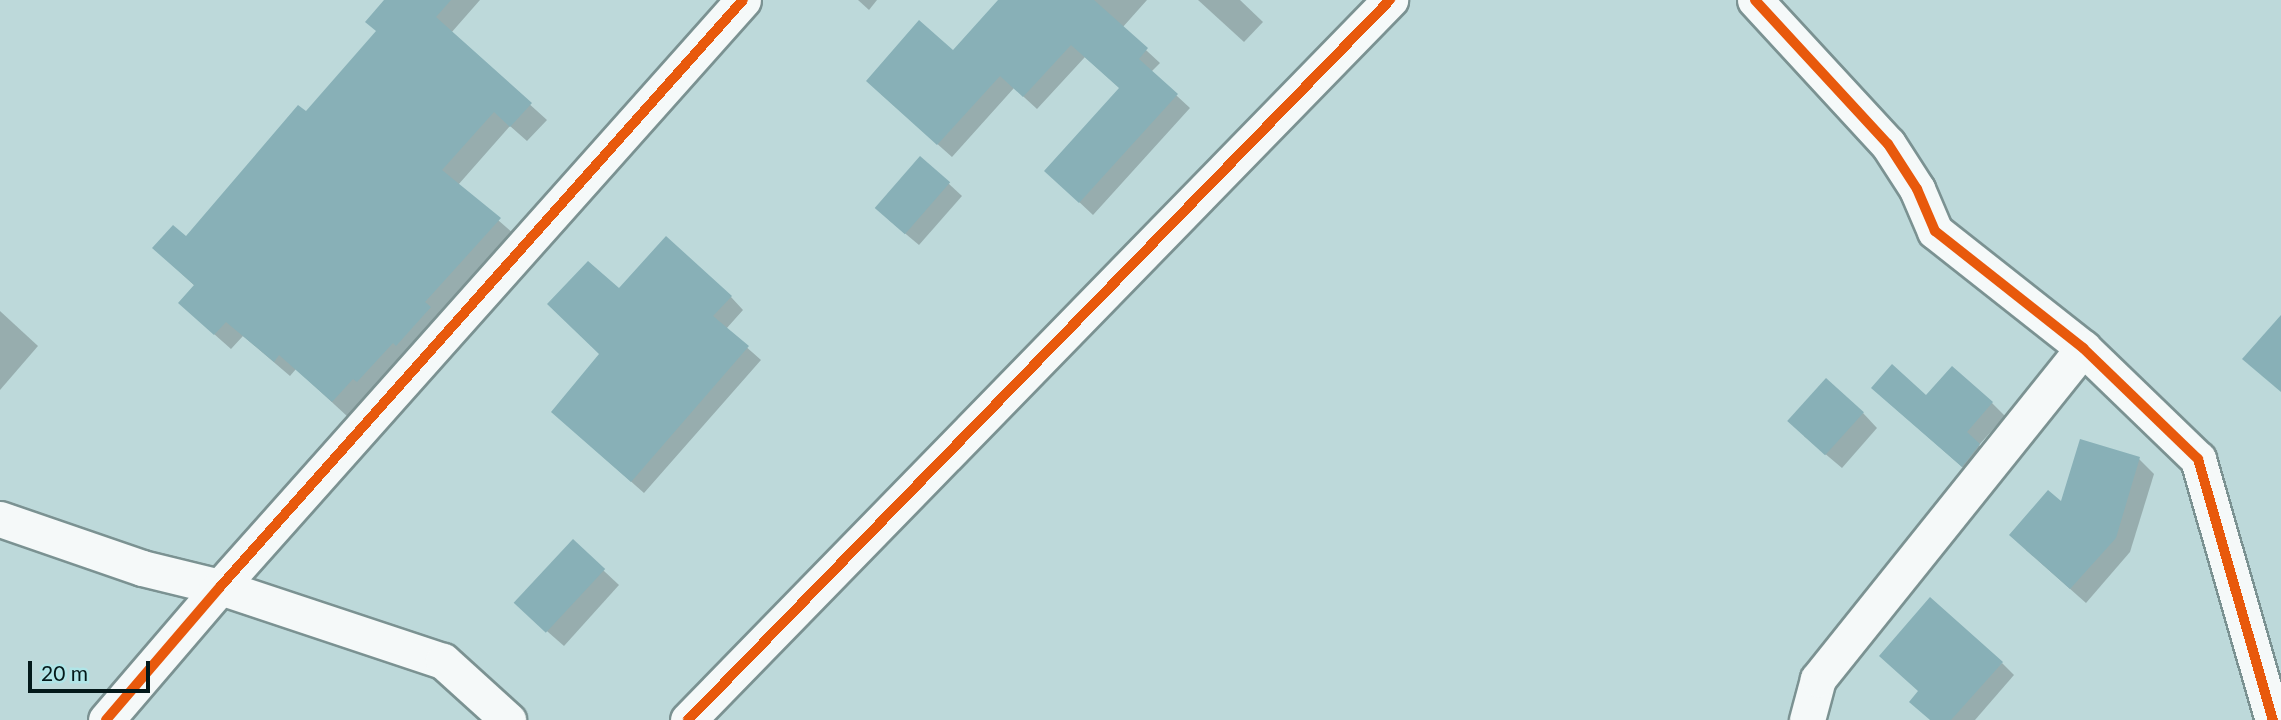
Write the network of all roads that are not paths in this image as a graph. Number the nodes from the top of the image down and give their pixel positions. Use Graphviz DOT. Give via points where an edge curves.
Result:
graph roads {
  1 [pos="743,0"];
  2 [pos="1390,0"];
  3 [pos="1755,0"];
  4 [pos="2083,348"];
  5 [pos="0,519"];
  6 [pos="220,587"];
  7 [pos="106,720"];
  8 [pos="508,720"];
  9 [pos="688,720"];
  10 [pos="1807,720"];
  11 [pos="2273,720"];
  1 -- 6 [label="street"];
  2 -- 9 [label="street"];
  3 -- 4 [label="street" via="1888,144 1917,189 1935,231"];
  4 -- 10 [label="street" via="1818,679"];
  4 -- 11 [label="street" via="2198,459"];
  5 -- 6 [label="street" via="142,568"];
  6 -- 7 [label="street"];
  6 -- 8 [label="street" via="443,661"];
}
